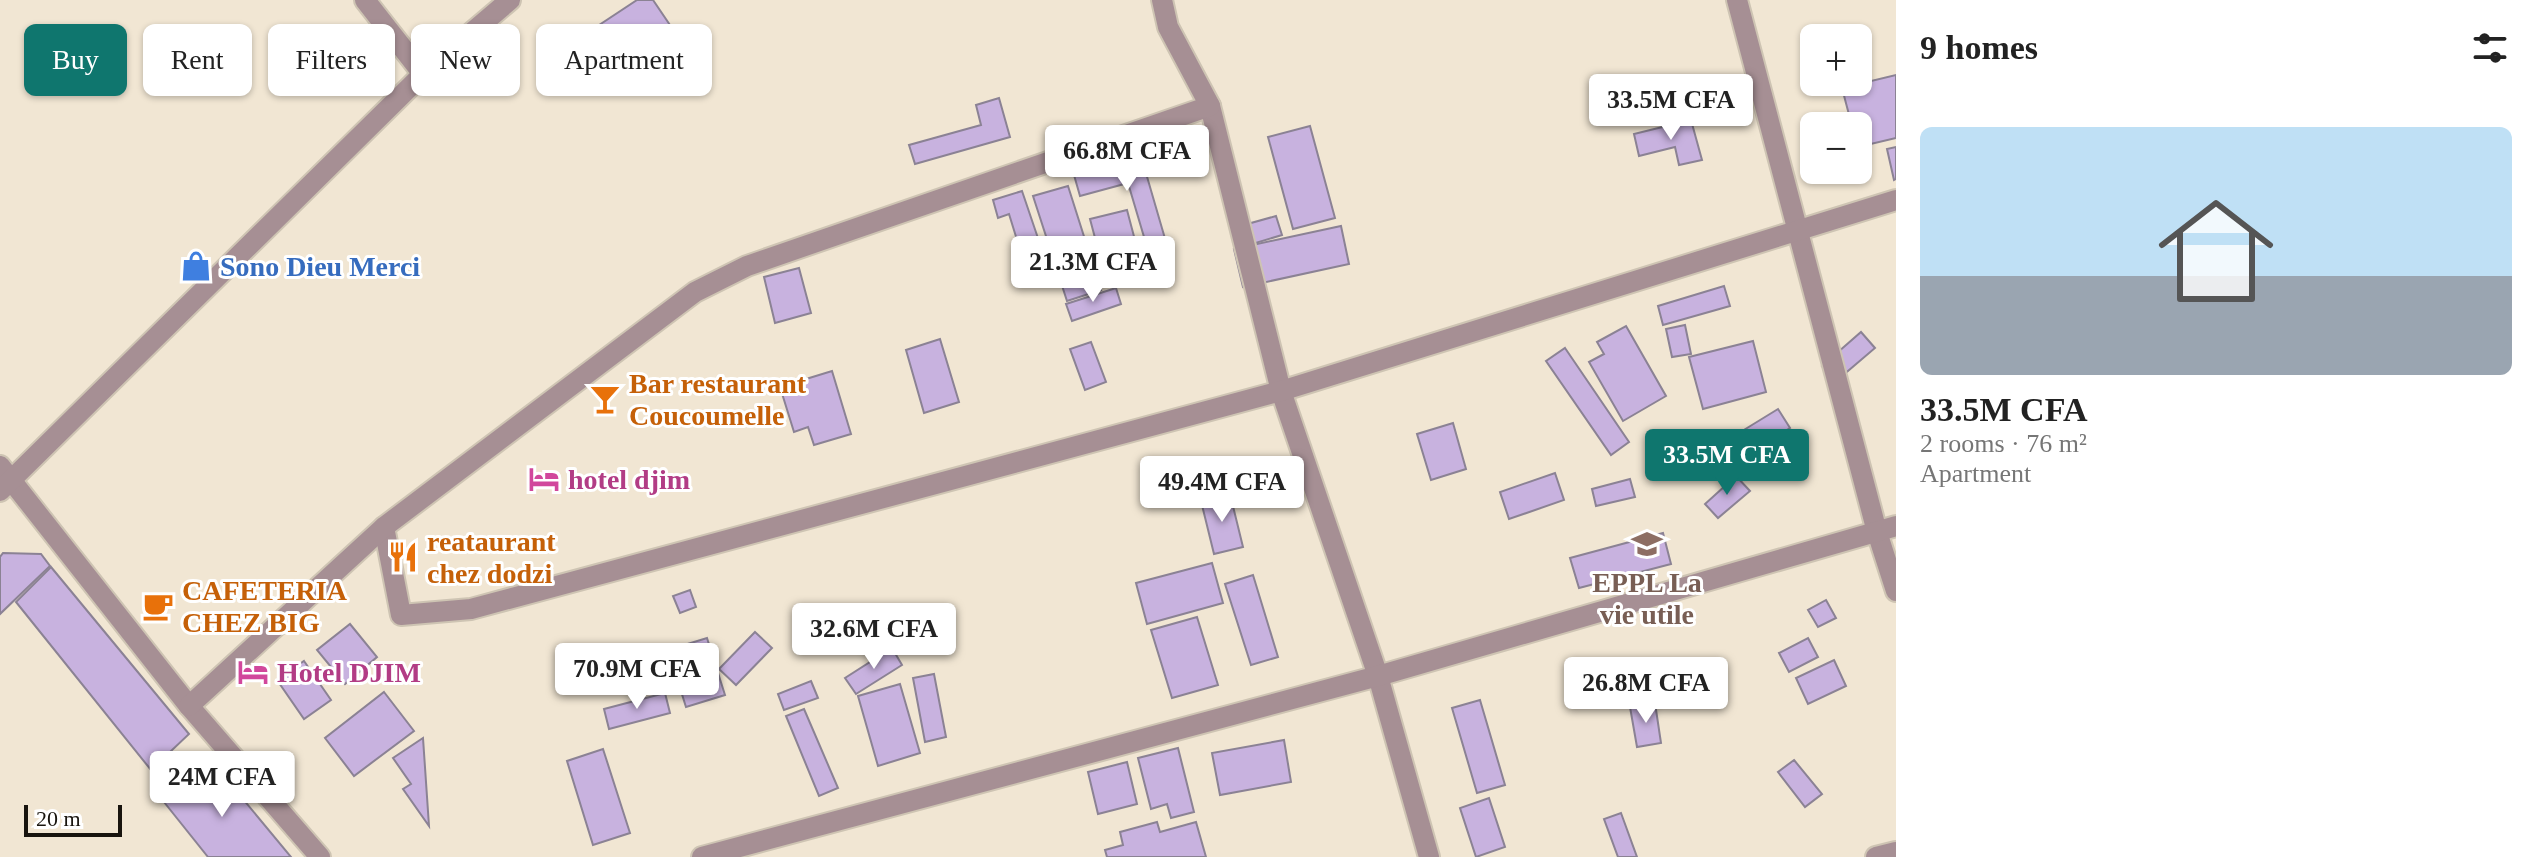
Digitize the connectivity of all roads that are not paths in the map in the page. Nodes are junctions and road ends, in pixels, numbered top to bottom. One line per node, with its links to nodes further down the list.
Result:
1 (365, 0): 6 (street)
2 (510, 0): 5 (street)
3 (1162, 0): 8 (street)
4 (1737, 0): 10 (street)
5 (482, 24)
6 (411, 59)
7 (411, 86): 12 (street)
8 (1210, 106): 11 (street); 13 (street)
9 (1896, 200): 10 (street)
10 (1799, 232): 11 (street); 14 (street)
11 (1281, 391): 13 (street); 16 (street)
12 (4, 479): 17 (street)
13 (384, 527): 17 (street)
14 (1886, 529): 15 (street); 16 (street)
15 (1896, 591)
16 (1378, 676): 20 (street); 21 (street)
17 (189, 706): 19 (street)
18 (1896, 852): 22 (street)
19 (320, 857)
20 (702, 857)
21 (1429, 857)
22 (1876, 857)

